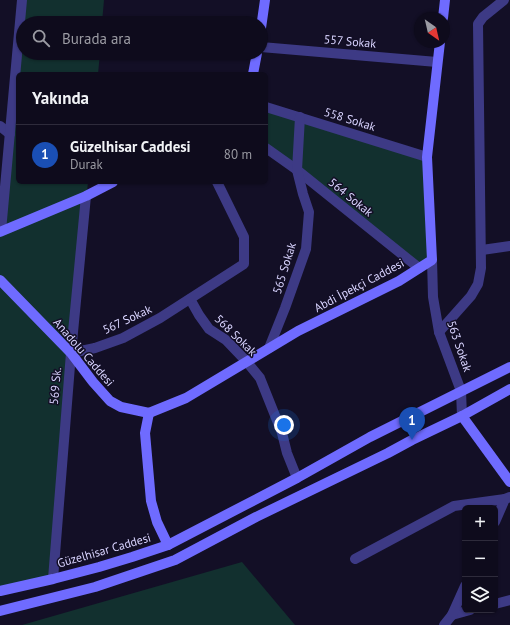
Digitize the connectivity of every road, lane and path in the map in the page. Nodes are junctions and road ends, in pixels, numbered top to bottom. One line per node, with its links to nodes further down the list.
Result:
1 (22, 0): 6 (street)
2 (265, 0): 7 (street)
3 (445, 0): 5 (street)
4 (504, 0): 26 (street)
5 (444, 12)
6 (21, 16)
7 (263, 16)
8 (268, 47): 12 (street, 557 Sokak)
9 (439, 48): 12 (street)
10 (17, 60): 17 (street)
11 (255, 60): 13 (street)
12 (437, 62): 19 (street)
13 (252, 72)
14 (268, 107): 15 (street, 558 Sokak)
15 (300, 117): 19 (street, 558 Sokak); 20 (street, 565 Sokak)
16 (0, 126): 17 (street)
17 (10, 134): 24 (street)
18 (268, 149): 20 (street, 564 Sokak)
19 (427, 157): 27 (street)
20 (297, 170): 28 (street, 564 Sokak); 33 (street, 565 Sokak)
21 (109, 184): 23 (street)
22 (218, 184): 31 (street, 567 Sokak)
23 (86, 196): 24 (street); 34 (street, 569 Sk.)
24 (0, 232)
25 (510, 246): 26 (street)
26 (482, 250): 32 (street)
27 (432, 260): 28 (street, Abdi İpekçi Caddesi); 32 (street, 563 Sokak)
28 (419, 268): 33 (street, Abdi İpekçi Caddesi)
29 (0, 280): 30 (street); 34 (street, Anadolu Caddesi)
30 (0, 284)
31 (190, 299): 34 (street, 567 Sokak); 35 (street, 568 Sokak)
32 (439, 332): 38 (street, 563 Sokak)
33 (268, 348): 35 (street, Abdi İpekçi Caddesi)
34 (71, 353): 39 (street, Anadolu Caddesi); 47 (street, 569 Sk.)
35 (247, 362): 39 (street, Abdi İpekçi Caddesi); 41 (street, 568 Sokak)
36 (510, 367): 38 (street, Güzelhisar Caddesi)
37 (510, 389): 40 (street)
38 (461, 391): 40 (street, 563 Sokak); 41 (street, Güzelhisar Caddesi)
39 (149, 413): 45 (street)
40 (462, 416): 42 (street); 52 (street)
41 (297, 478): 45 (street, Güzelhisar Caddesi)
42 (510, 482)
43 (508, 498): 44 (street); 46 (street)
44 (498, 516)
45 (168, 544): 47 (street, Güzelhisar Caddesi)
46 (355, 559)
47 (52, 579): 48 (street, Güzelhisar Caddesi)
48 (0, 591)
49 (462, 593): 54 (street)
50 (510, 600): 51 (street)
51 (498, 603)
52 (0, 611)
53 (462, 612): 54 (street)
54 (452, 615): 55 (street)
55 (444, 625)

